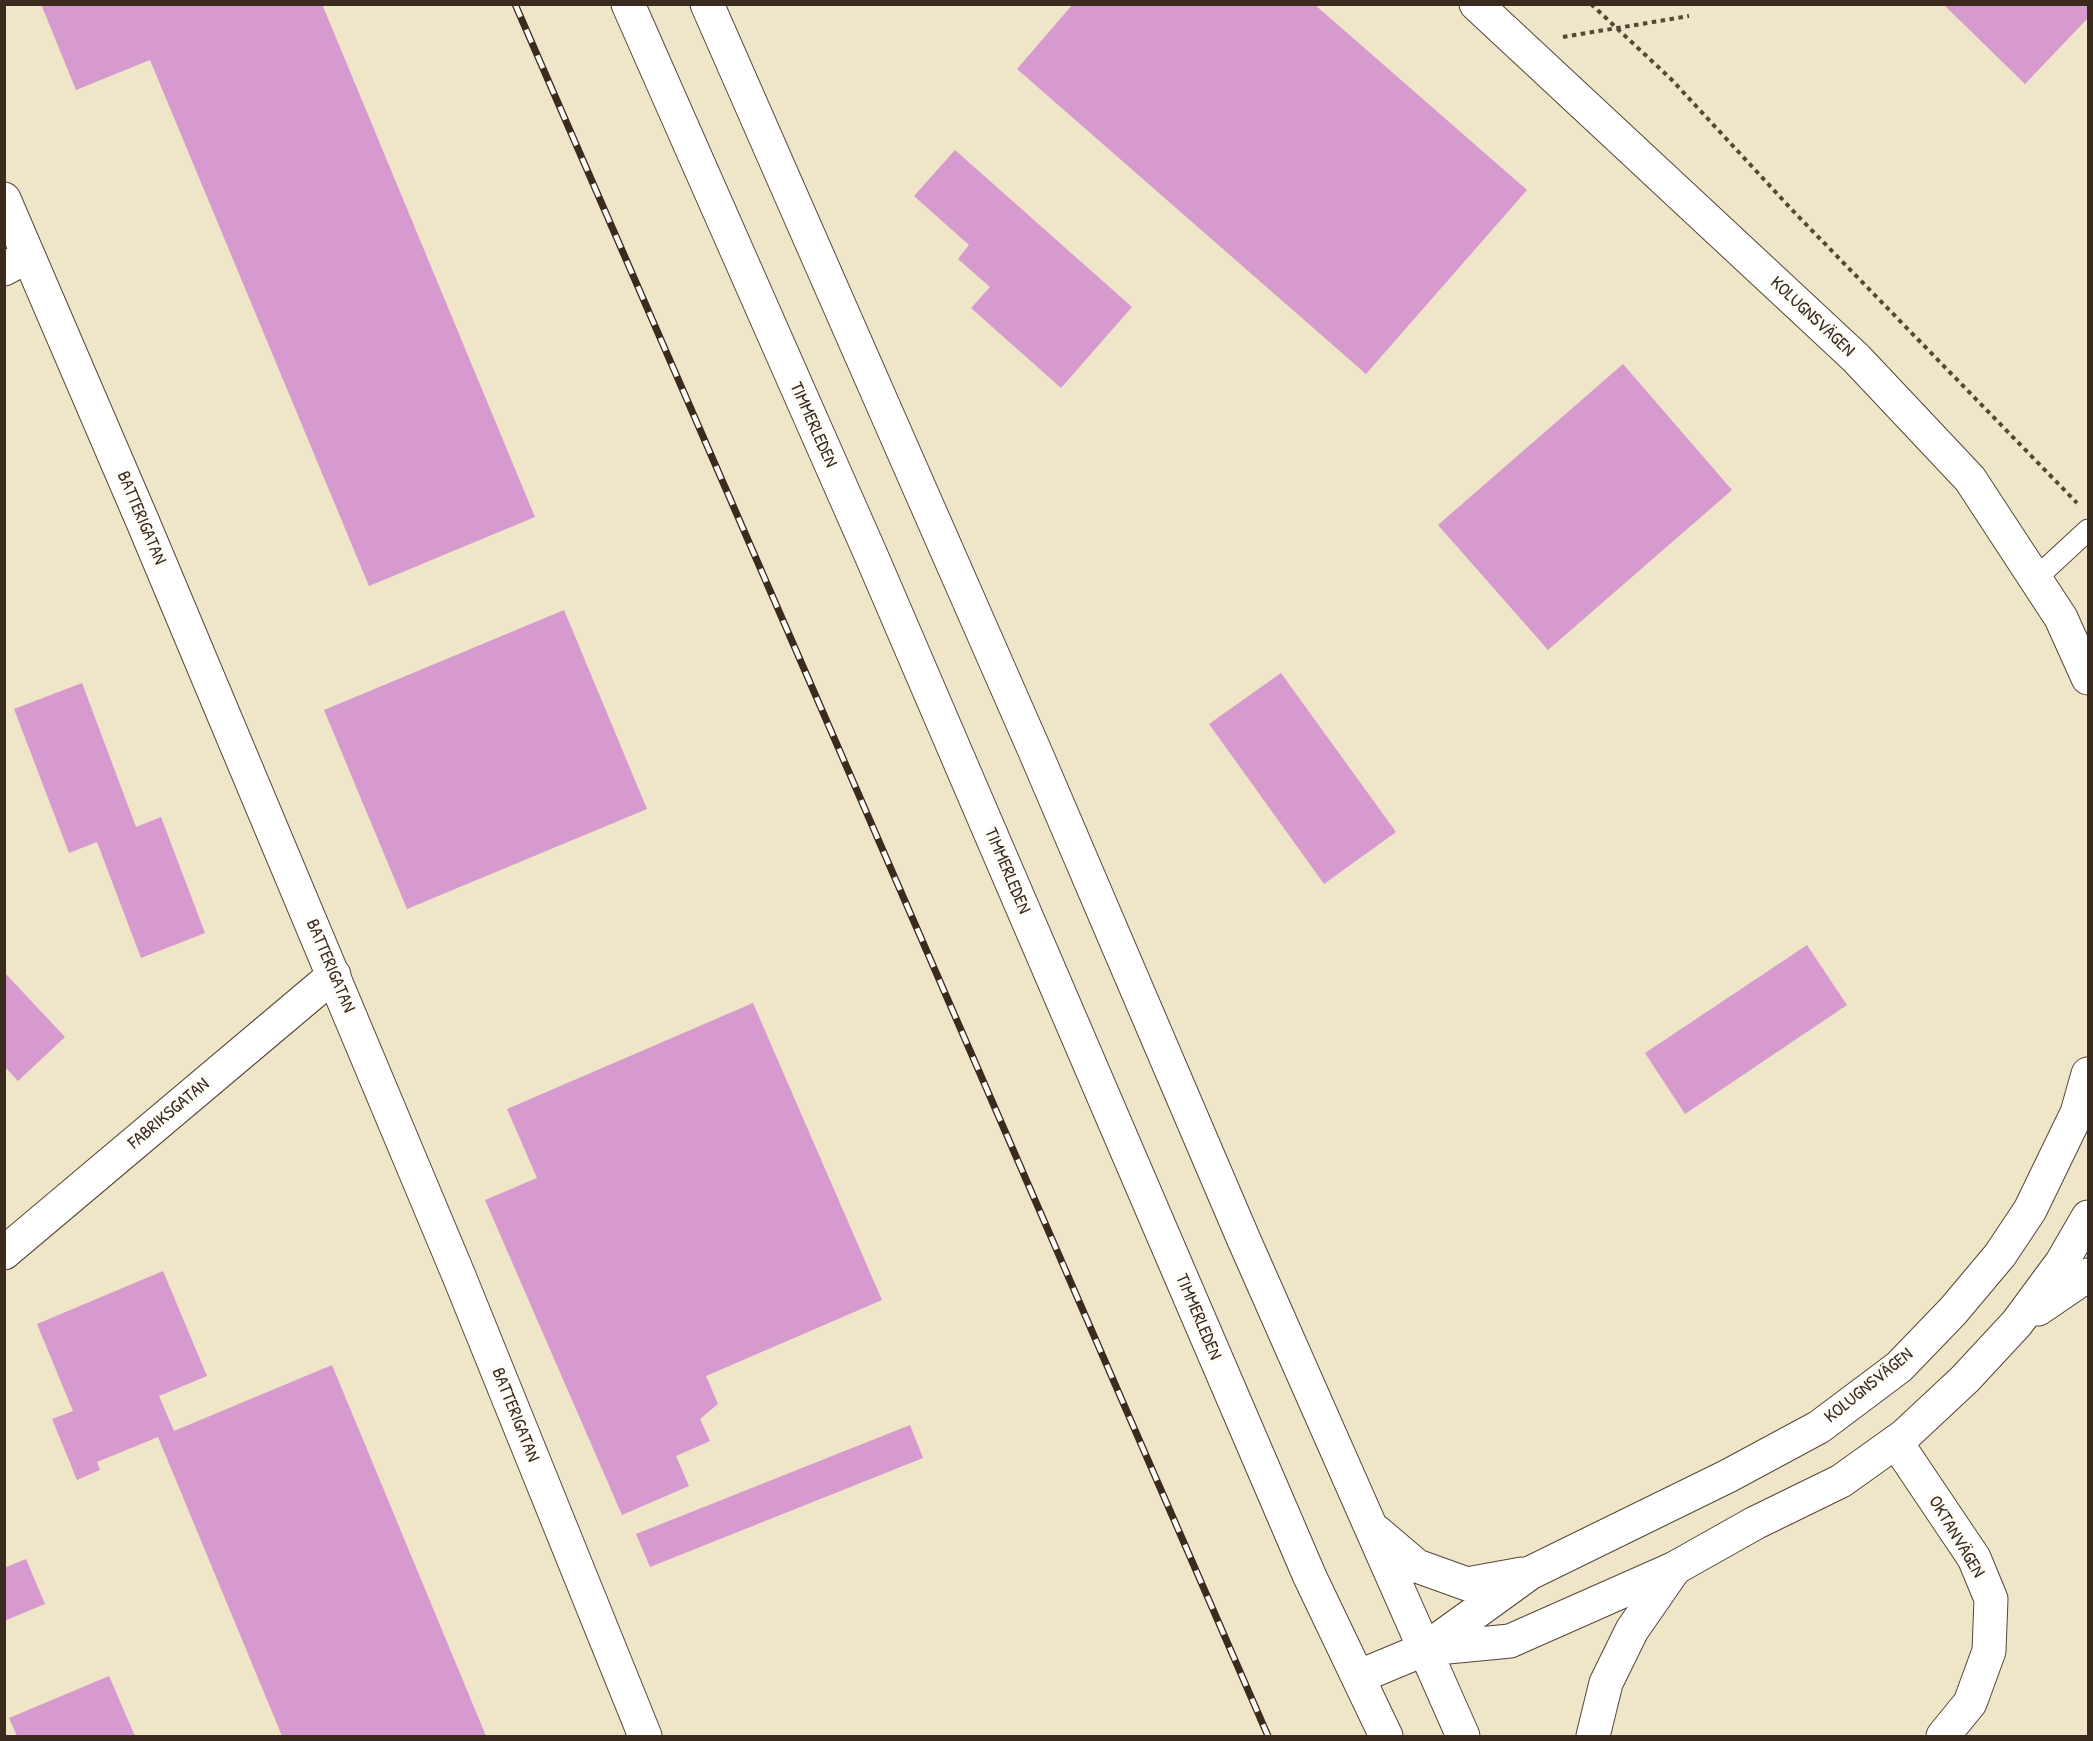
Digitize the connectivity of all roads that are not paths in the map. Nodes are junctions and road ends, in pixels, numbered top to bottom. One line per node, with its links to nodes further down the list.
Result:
1 (628, 4): 21 (street, TIMMERLEDEN)
2 (706, 4): 17 (street)
3 (1476, 4): 7 (street, KOLUGNSVÄGEN)
4 (4, 199): 5 (street, BATTERIGATAN)
5 (16, 263): 9 (street, BATTERIGATAN)
6 (2088, 530): 7 (lane)
7 (2035, 579): 8 (street, KOLUGNSVÄGEN)
8 (2088, 678)
9 (334, 975): 13 (street, FABRIKSGATAN); 22 (street, BATTERIGATAN)
10 (2088, 1074): 11 (street, KOLUGNSVÄGEN)
11 (2083, 1115): 19 (street, KOLUGNSVÄGEN)
12 (2088, 1217): 15 (street, KOLUGNSVÄGEN)
13 (4, 1253)
14 (2088, 1275): 15 (street, KOLUGNSVÄGEN)
15 (2017, 1323): 16 (street, KOLUGNSVÄGEN)
16 (1896, 1442): 18 (street, KOLUGNSVÄGEN); 26 (street, OKTANVÄGEN)
17 (1370, 1526): 19 (street, KOLUGNSVÄGEN); 20 (street)
18 (1675, 1568): 20 (street, KOLUGNSVÄGEN); 25 (street, KOLUGNSVÄGEN)
19 (1530, 1573): 20 (street, KOLUGNSVÄGEN)
20 (1425, 1649): 21 (street, KOLUGNSVÄGEN); 24 (street)
21 (1358, 1677): 23 (street, TIMMERLEDEN)
22 (645, 1737)
23 (1386, 1737)
24 (1463, 1737)
25 (1593, 1737)
26 (1943, 1737)

